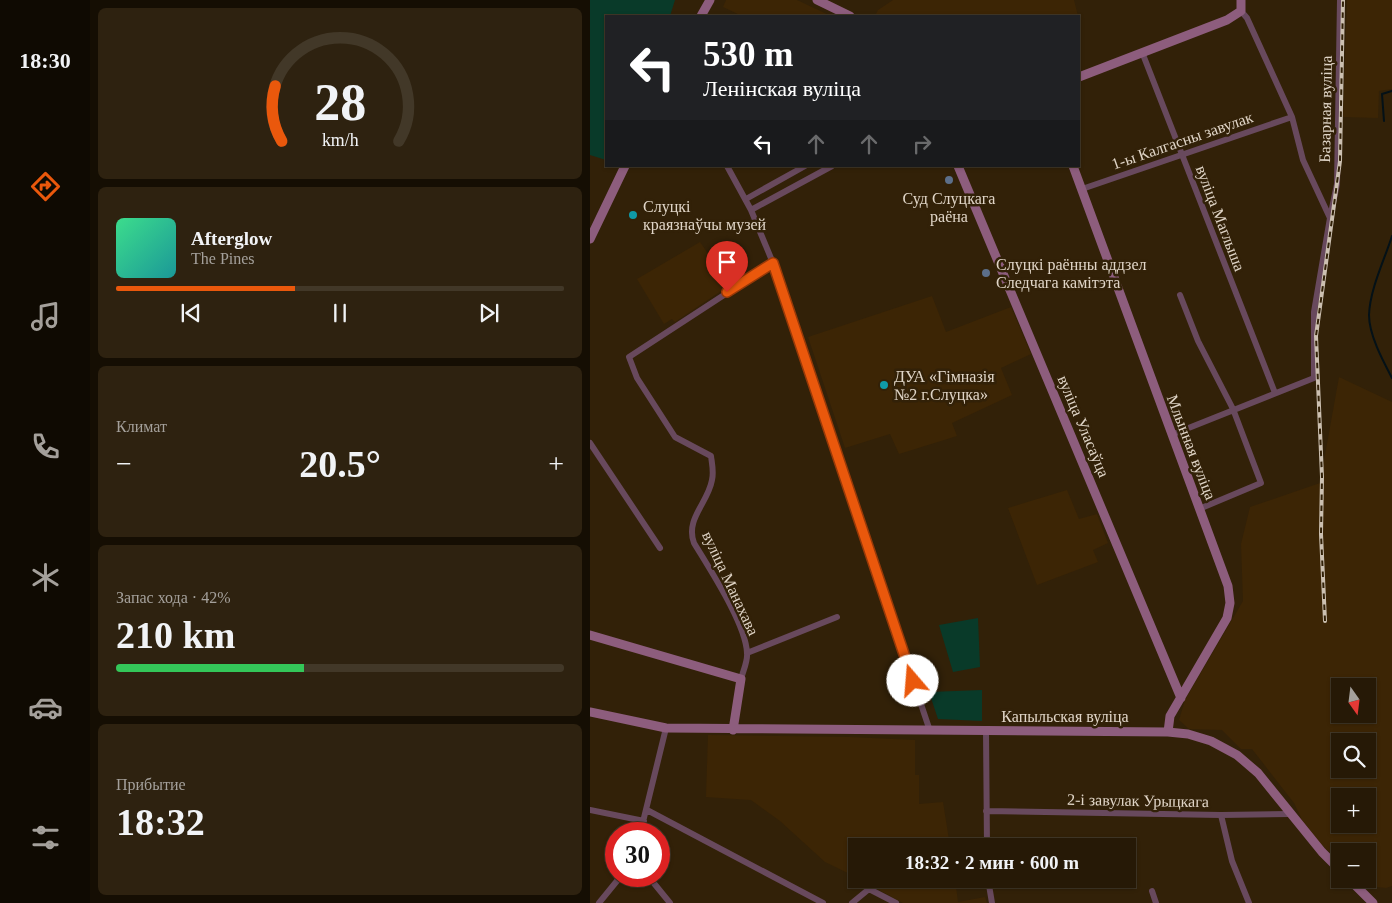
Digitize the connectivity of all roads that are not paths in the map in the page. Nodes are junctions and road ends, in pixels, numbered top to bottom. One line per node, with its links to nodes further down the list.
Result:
1 (710, 0): 8 (main road)
2 (817, 0): 9 (main road)
3 (1241, 0): 6 (main road)
4 (1333, 0): 7 (street)
5 (1340, 0): 7 (street, Базарная вуліца)
6 (1241, 11): 10 (main road); 12 (street)
7 (1340, 12): 23 (street, Базарная вуліца)
8 (702, 15)
9 (848, 15)
10 (1142, 52): 11 (main road); 13 (street, вуліца Маглыша)
11 (1080, 77)
12 (1292, 117): 13 (street, 1-ы Калгасны завулак); 23 (street)
13 (1181, 154): 20 (street, 1-ы Калгасны завулак); 27 (street, вуліца Маглыша)
14 (625, 167): 24 (main road)
15 (728, 167): 21 (street)
16 (803, 167): 21 (street)
17 (830, 167): 22 (street)
18 (958, 167): 37 (main road, вуліца Уласаўца)
19 (1073, 167): 20 (main road, Млынная вуліца)
20 (1082, 189): 29 (main road, Млынная вуліца)
21 (746, 199): 22 (street)
22 (751, 210): 25 (street)
23 (1330, 218): 27 (street, Базарная вуліца)
24 (590, 239)
25 (773, 263): 35 (street, вуліца Манахава); 42 (street)
26 (1180, 295): 28 (street)
27 (1275, 393): 28 (street)
28 (1233, 409): 29 (street); 31 (street)
29 (1171, 435): 31 (main road, Млынная вуліца)
30 (590, 443): 32 (street)
31 (1200, 509): 37 (main road, Млынная вуліца)
32 (660, 548)
33 (837, 616): 35 (street)
34 (590, 635): 36 (main road)
35 (747, 653): 36 (street, вуліца Манахава)
36 (741, 679): 40 (main road)
37 (1181, 698): 43 (main road, Млынная вуліца)
38 (590, 712): 39 (main road, Капыльская вуліца)
39 (666, 728): 40 (main road, Капыльская вуліца); 45 (street)
40 (733, 730): 42 (main road, Капыльская вуліца)
41 (986, 730): 42 (main road, Капыльская вуліца); 43 (main road, Капыльская вуліца); 46 (street)
42 (930, 731)
43 (1168, 732): 47 (main road, Капыльская вуліца)
44 (590, 810): 49 (street)
45 (647, 810): 49 (street); 60 (street)
46 (986, 812): 48 (street, 2-і завулак Урыцкага); 50 (street)
47 (1290, 814): 48 (street, 2-і завулак Урыцкага); 51 (main road, Капыльская вуліца)
48 (1221, 816): 64 (street)
49 (644, 821)
50 (987, 838)
51 (1331, 860)
52 (612, 887): 58 (street)
53 (657, 887): 59 (street)
54 (990, 888): 63 (street)
55 (1359, 888): 65 (main road)
56 (1152, 891): 57 (street)
57 (1155, 902)
58 (598, 903)
59 (670, 903)
60 (823, 903)
61 (852, 903): 62 (street)
62 (896, 903)
63 (992, 903)
64 (1249, 903)
65 (1373, 903)

